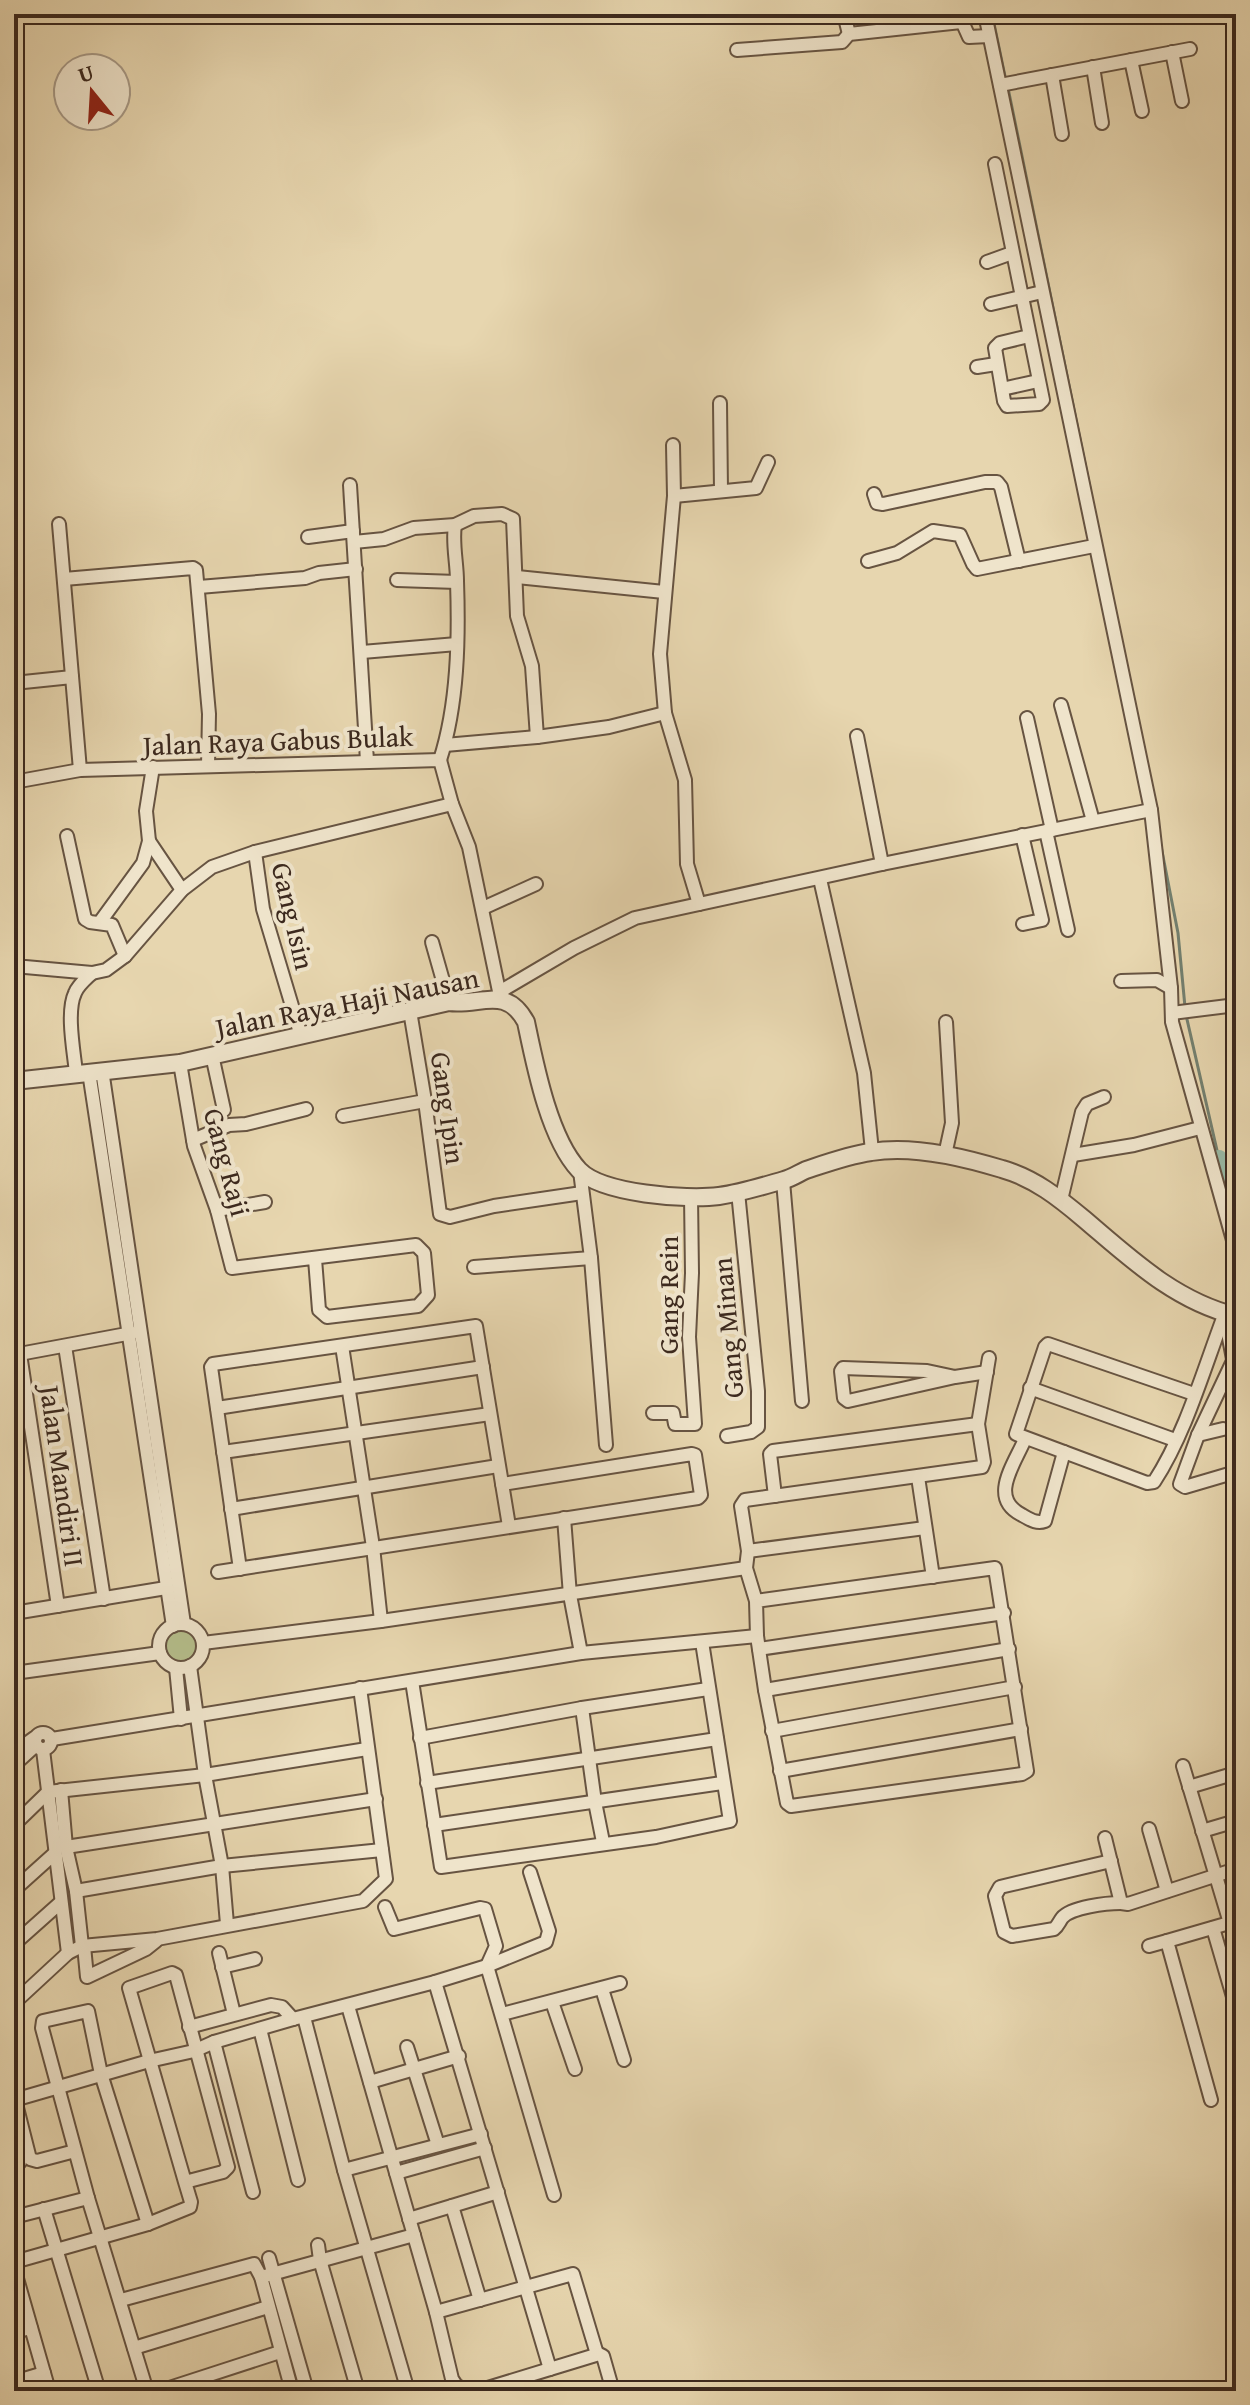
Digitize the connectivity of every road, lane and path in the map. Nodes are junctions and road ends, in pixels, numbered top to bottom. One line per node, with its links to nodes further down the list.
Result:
1 (844, 14): 4 (street)
2 (985, 14): 5 (street)
3 (960, 18): 4 (street); 5 (street)
4 (849, 34): 7 (street)
5 (989, 36): 12 (street)
6 (1190, 49): 8 (street)
7 (737, 50)
8 (1172, 52): 9 (street); 13 (street)
9 (1131, 60): 10 (street); 14 (street)
10 (1093, 67): 11 (street); 15 (street)
11 (1052, 75): 12 (street); 16 (street)
12 (1004, 84): 20 (street)
13 (1182, 101)
14 (1142, 111)
15 (1102, 123)
16 (1062, 134)
17 (995, 164): 18 (street)
18 (1012, 253): 19 (street); 21 (street)
19 (987, 262)
20 (1042, 292): 21 (street); 39 (street)
21 (1021, 296): 22 (street); 23 (street)
22 (991, 304)
23 (1029, 336): 24 (street); 26 (street)
24 (996, 364): 25 (street); 27 (street)
25 (977, 367)
26 (1038, 381): 27 (street); 27 (street)
27 (1002, 389)
28 (720, 403): 32 (street)
29 (673, 445): 34 (street)
30 (768, 462): 32 (street)
31 (350, 485): 38 (street)
32 (721, 491): 34 (street)
33 (874, 494): 41 (street)
34 (674, 496): 48 (street)
35 (59, 524): 44 (street)
36 (455, 525): 38 (street); 43 (street); 46 (street)
37 (308, 537): 38 (street)
38 (354, 537): 42 (street)
39 (1094, 546): 41 (street); 66 (street)
40 (868, 561): 41 (street)
41 (1019, 561)
42 (356, 569): 47 (street); 50 (street)
43 (517, 577): 48 (street); 57 (street)
44 (64, 579): 47 (street); 51 (street)
45 (397, 580): 46 (street)
46 (457, 582): 49 (street)
47 (199, 587): 61 (street)
48 (664, 592): 54 (street)
49 (457, 644): 50 (street); 58 (street)
50 (362, 652): 60 (street)
51 (72, 677): 52 (street); 63 (street)
52 (14, 683)
53 (1061, 705): 67 (street)
54 (665, 713): 57 (street); 77 (street)
55 (1027, 718): 68 (street)
56 (857, 736): 73 (street)
57 (537, 737): 58 (street)
58 (445, 745): 59 (street)
59 (440, 760): 60 (street, Jalan Raya Gabus Bulak); 65 (street, Jalan Raya Gabus Bulak)
60 (367, 761): 61 (street, Jalan Raya Gabus Bulak)
61 (208, 766): 62 (street, Jalan Raya Gabus Bulak)
62 (153, 767): 63 (street, Jalan Raya Gabus Bulak); 71 (street)
63 (80, 770): 64 (street, Jalan Raya Gabus Bulak)
64 (14, 782)
65 (452, 804): 72 (street); 78 (street, Jalan Raya Gabus Bulak)
66 (1151, 810): 67 (street); 89 (street)
67 (1093, 821): 68 (street)
68 (1049, 830): 69 (street); 79 (street)
69 (1022, 835): 73 (street); 80 (street)
70 (67, 836): 81 (street)
71 (149, 841): 76 (street); 81 (street)
72 (255, 852): 76 (street); 96 (street, Gang Isin)
73 (882, 864): 74 (street)
74 (820, 879): 77 (street); 108 (street)
75 (536, 884): 78 (street)
76 (182, 890): 85 (street)
77 (699, 904): 90 (street)
78 (483, 908): 90 (street, Jalan Raya Gabus Bulak)
79 (1065, 914): 80 (street); 83 (street)
80 (1042, 920): 82 (street)
81 (100, 922): 85 (street)
82 (1023, 924)
83 (1068, 930)
84 (432, 942): 91 (street)
85 (125, 956): 87 (street)
86 (14, 966): 87 (street)
87 (92, 973): 99 (street)
88 (1121, 981): 89 (street)
89 (1171, 988): 94 (street)
90 (500, 995): 91 (street, Jalan Raya Haji Nausan); 111 (street, Jalan Raya Haji Nausan)
91 (449, 1002): 93 (street, Jalan Raya Haji Nausan)
92 (1236, 1005): 94 (street)
93 (410, 1011): 96 (street, Jalan Raya Haji Nausan); 102 (street, Gang Ipin)
94 (1172, 1013): 106 (street)
95 (946, 1022): 109 (street)
96 (301, 1036): 97 (street, Jalan Raya Haji Nausan)
97 (212, 1055): 98 (street, Jalan Raya Haji Nausan); 104 (street)
98 (180, 1063): 99 (street, Jalan Raya Haji Nausan); 107 (street, Gang Raji)
99 (89, 1072): 100 (street, Jalan Raya Haji Nausan); 124 (street)
100 (14, 1081)
101 (1104, 1097): 110 (street)
102 (425, 1101): 105 (street); 114 (street, Gang Ipin)
103 (306, 1109): 107 (street)
104 (224, 1110)
105 (343, 1116)
106 (1200, 1128): 110 (street); 119 (street)
107 (193, 1140): 118 (street, Gang Raji)
108 (872, 1151): 109 (street); 112 (street)
109 (945, 1155): 116 (street)
110 (1073, 1155): 116 (street)
111 (580, 1171): 114 (street); 115 (street)
112 (783, 1181): 113 (street); 136 (street)
113 (738, 1192): 115 (street); 144 (street, Gang Minan)
114 (582, 1193): 120 (street)
115 (691, 1196): 138 (street, Gang Rein)
116 (1061, 1200): 123 (street)
117 (265, 1202): 118 (street)
118 (217, 1210): 121 (street, Gang Raji)
119 (1236, 1251)
120 (591, 1258): 122 (street); 147 (street)
121 (315, 1259): 121 (street)
122 (474, 1267)
123 (1230, 1315): 130 (street); 135 (street)
124 (133, 1333): 125 (street); 151 (street)
125 (65, 1346): 127 (street); 169 (street)
126 (342, 1346): 129 (street); 133 (street); 137 (street)
127 (17, 1354): 171 (street, Jalan Mandiri II)
128 (989, 1358): 131 (street)
129 (483, 1367): 133 (street); 139 (street)
130 (1234, 1369): 143 (street)
131 (987, 1372): 132 (street); 140 (street)
132 (955, 1377): 132 (street)
133 (349, 1388): 137 (street); 142 (street)
134 (1030, 1388): 135 (street); 145 (street); 146 (street)
135 (1194, 1394): 146 (street)
136 (802, 1401)
137 (217, 1408): 148 (street)
138 (653, 1413)
139 (490, 1414): 142 (street); 150 (street)
140 (978, 1424): 153 (street); 156 (street)
141 (1223, 1429): 143 (street)
142 (355, 1433): 148 (street); 155 (street)
143 (1198, 1435): 152 (street)
144 (727, 1436)
145 (1025, 1439): 149 (street); 149 (street)
146 (1175, 1440): 149 (street)
147 (606, 1445)
148 (223, 1452): 157 (street)
149 (1064, 1452)
150 (498, 1466): 154 (street); 155 (street)
151 (154, 1471): 167 (street); 175 (street)
152 (1236, 1472)
153 (918, 1477): 156 (street); 160 (street)
154 (502, 1484): 158 (street); 159 (street)
155 (364, 1490): 157 (street); 161 (street)
156 (775, 1496): 162 (street)
157 (231, 1509): 164 (street)
158 (564, 1518): 159 (street); 168 (street)
159 (509, 1526): 161 (street)
160 (925, 1528): 162 (street); 166 (street)
161 (373, 1547): 164 (street); 174 (street)
162 (748, 1551): 163 (street)
163 (746, 1568): 168 (street); 170 (street)
164 (240, 1569): 165 (street)
165 (218, 1572)
166 (933, 1577): 170 (street); 173 (street)
167 (166, 1588): 169 (street); 175 (street)
168 (570, 1595): 174 (street); 181 (street)
169 (104, 1599): 171 (street)
170 (756, 1601): 177 (street)
171 (58, 1606): 172 (street)
172 (14, 1613)
173 (1004, 1613): 177 (street); 179 (street)
174 (381, 1621): 178 (street)
175 (178, 1625): 178 (street); 180 (street)
176 (702, 1642): 177 (street); 181 (street); 188 (street)
177 (758, 1642): 189 (street)
178 (203, 1643): 182 (street)
179 (1009, 1649): 186 (street); 189 (street)
180 (160, 1653): 183 (street); 184 (street)
181 (581, 1653): 185 (street)
182 (190, 1666): 183 (street); 191 (street)
183 (176, 1668): 192 (street)
184 (14, 1673)
185 (412, 1681): 187 (street); 195 (street)
186 (1015, 1687): 193 (street); 194 (street)
187 (360, 1688): 191 (street); 199 (street)
188 (708, 1689): 190 (street); 196 (street)
189 (765, 1690): 194 (street)
190 (582, 1708): 195 (street); 200 (street)
191 (198, 1717): 192 (street); 205 (street)
192 (181, 1719): 197 (street)
193 (1021, 1729): 203 (street); 203 (street)
194 (772, 1731): 203 (street)
195 (420, 1738): 206 (street)
196 (717, 1739): 200 (street); 207 (street)
197 (42, 1742): 198 (street); 201 (street); 209 (street)
198 (14, 1747)
199 (367, 1749): 205 (street); 210 (street)
200 (590, 1757): 206 (street); 211 (street)
201 (14, 1765)
202 (1183, 1766): 208 (street)
203 (780, 1771)
204 (1236, 1773): 208 (street)
205 (205, 1775): 209 (street); 213 (street)
206 (427, 1783): 215 (street)
207 (722, 1783): 211 (street); 219 (street)
208 (1189, 1787): 217 (street)
209 (55, 1791): 214 (street); 220 (street); 222 (street)
210 (376, 1799): 213 (street); 221 (street)
211 (595, 1802): 215 (street); 219 (street)
212 (1236, 1821): 217 (street)
213 (213, 1823): 220 (street); 224 (street)
214 (14, 1825)
215 (434, 1825): 219 (street)
216 (1149, 1829): 230 (street)
217 (1202, 1831): 227 (street)
218 (1105, 1838): 223 (street)
219 (603, 1842)
220 (66, 1847): 229 (street)
221 (382, 1850): 224 (street); 235 (street)
222 (54, 1854): 228 (street); 231 (street)
223 (1111, 1861): 232 (street); 232 (street)
224 (222, 1866): 229 (street); 235 (street)
225 (1236, 1869): 227 (street)
226 (530, 1872): 245 (street)
227 (1216, 1875): 230 (street); 234 (street)
228 (14, 1890)
229 (76, 1891): 240 (street)
230 (1167, 1891): 232 (street)
231 (60, 1903): 239 (street); 242 (street)
232 (1121, 1903)
233 (385, 1907): 245 (street)
234 (1233, 1922): 236 (street)
235 (227, 1924): 237 (street)
236 (1213, 1928): 238 (street); 253 (street)
237 (157, 1939): 240 (street); 240 (street)
238 (1167, 1941): 241 (street); 271 (street)
239 (14, 1944)
240 (83, 1946): 242 (street)
241 (1149, 1946)
242 (68, 1953): 251 (street)
243 (219, 1953): 246 (street)
244 (255, 1959): 246 (street)
245 (487, 1966): 247 (street); 255 (street)
246 (222, 1967): 254 (street)
247 (435, 1982): 252 (street); 262 (street)
248 (620, 1983): 249 (street)
249 (602, 1989): 250 (street); 263 (street)
250 (552, 2002): 255 (street); 266 (street)
251 (14, 2003)
252 (348, 2006): 256 (street); 268 (street)
253 (1236, 2007)
254 (234, 2014): 256 (street); 257 (street)
255 (502, 2014): 283 (street)
256 (299, 2018): 258 (street); 277 (street)
257 (189, 2027): 261 (street); 264 (street)
258 (260, 2029): 259 (street); 279 (street)
259 (214, 2042): 261 (street); 281 (street)
260 (407, 2047): 265 (street)
261 (194, 2051): 264 (street); 280 (street)
262 (459, 2056): 265 (street); 272 (street)
263 (624, 2060)
264 (149, 2061): 267 (street); 280 (street)
265 (415, 2069): 268 (street); 273 (street)
266 (575, 2069)
267 (101, 2074): 269 (street); 269 (street); 289 (street)
268 (370, 2082): 276 (street)
269 (57, 2087): 270 (street); 275 (street)
270 (14, 2099): 275 (street)
271 (1211, 2100)
272 (481, 2134): 273 (street); 274 (street)
273 (438, 2145): 276 (street)
274 (485, 2148): 278 (street); 282 (street)
275 (75, 2151): 284 (street)
276 (391, 2157): 277 (street); 278 (street)
277 (344, 2170): 293 (street)
278 (396, 2173): 288 (street)
279 (298, 2180)
280 (185, 2182): 289 (street)
281 (253, 2192)
282 (498, 2192): 285 (street); 301 (street)
283 (554, 2195)
284 (88, 2198): 286 (street); 291 (street)
285 (452, 2206): 288 (street); 303 (street)
286 (44, 2209): 287 (street); 294 (street)
287 (14, 2217)
288 (409, 2219): 290 (street)
289 (148, 2224): 291 (street)
290 (414, 2235): 293 (street); 305 (street)
291 (102, 2237): 294 (street); 302 (street)
292 (318, 2245): 296 (street)
293 (367, 2248): 296 (street); 321 (street)
294 (56, 2250): 297 (street); 315 (street)
295 (269, 2258): 298 (street)
296 (320, 2260): 298 (street); 320 (street)
297 (14, 2262)
298 (274, 2274): 300 (street); 319 (street)
299 (15, 2277): 306 (street)
300 (261, 2277): 302 (street); 304 (street)
301 (526, 2288): 303 (street); 310 (street); 311 (street)
302 (121, 2300): 308 (street)
303 (480, 2300): 305 (street)
304 (268, 2307): 308 (street); 309 (street)
305 (436, 2312): 322 (street)
306 (31, 2328): 307 (street); 312 (street)
307 (14, 2332)
308 (134, 2348): 316 (street)
309 (280, 2352): 317 (street); 318 (street)
310 (597, 2354): 311 (street); 324 (street)
311 (550, 2369): 323 (street)
312 (44, 2373): 313 (street); 314 (street)
313 (14, 2382)
314 (48, 2387)
315 (99, 2391)
316 (147, 2391)
317 (160, 2391)
318 (292, 2391)
319 (307, 2391)
320 (358, 2391)
321 (408, 2391)
322 (466, 2391)
323 (478, 2391)
324 (613, 2391)

